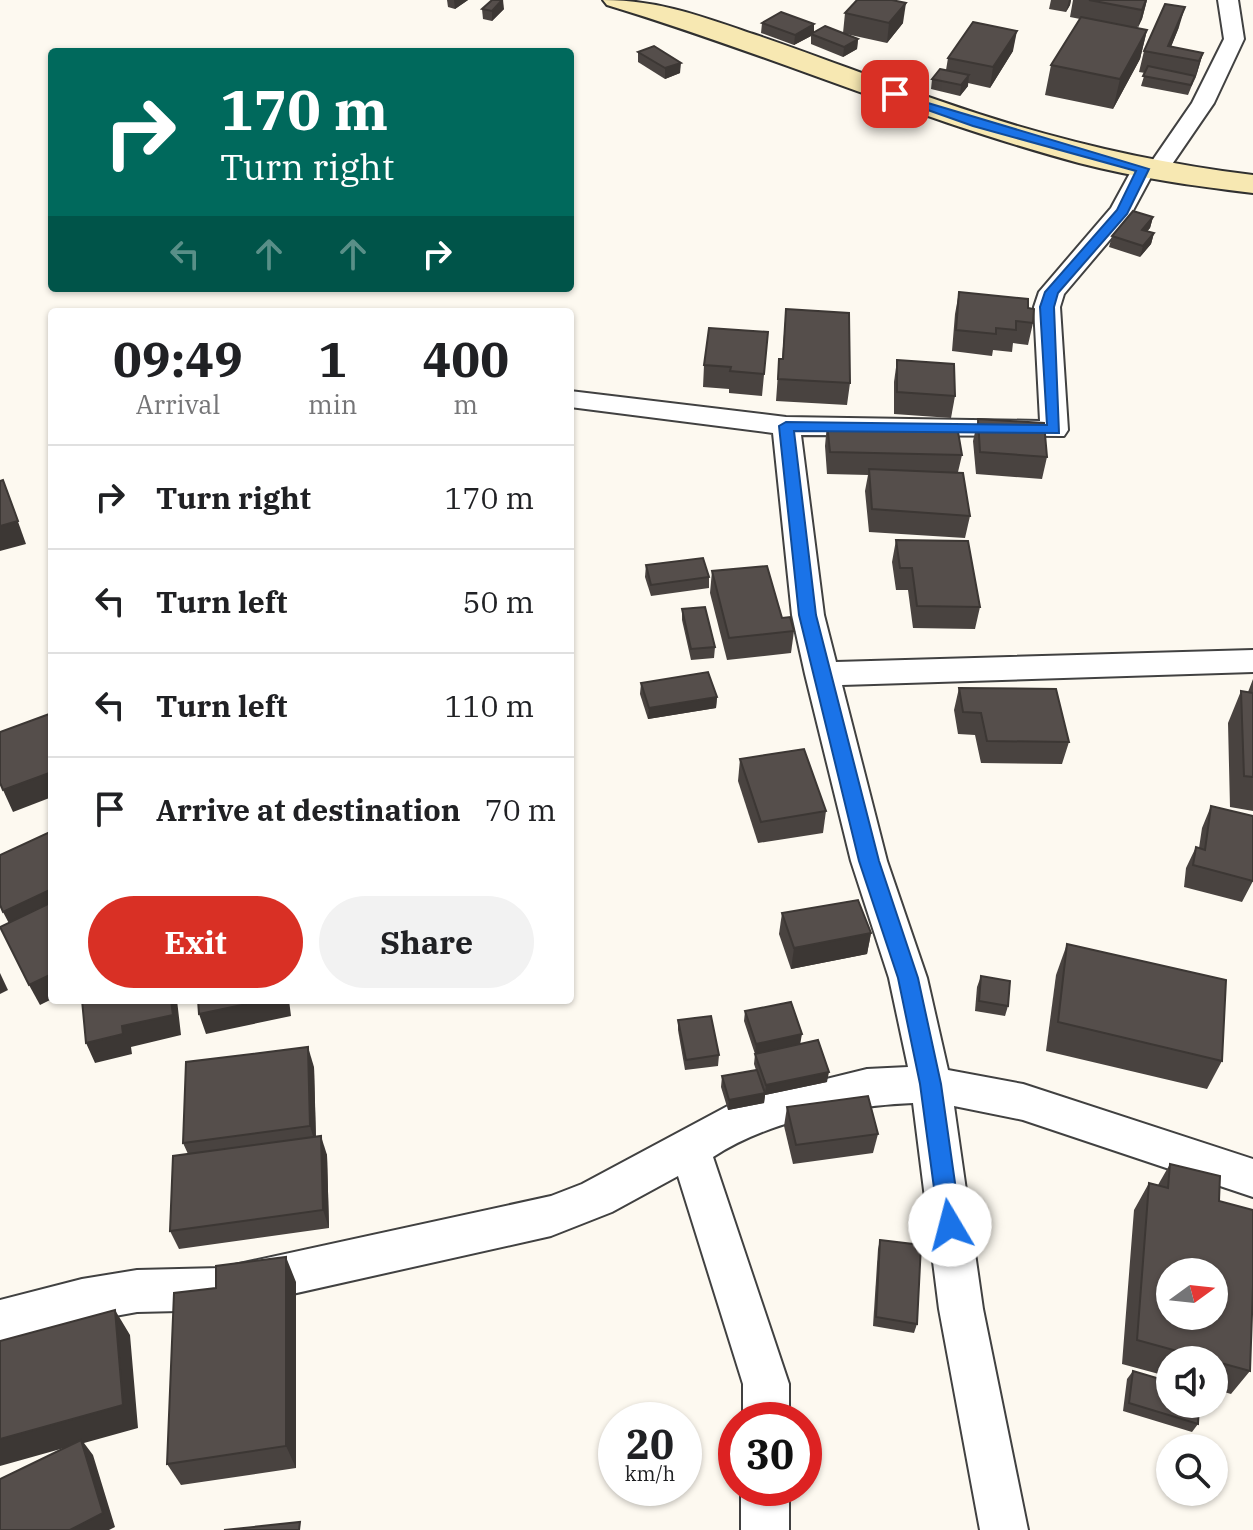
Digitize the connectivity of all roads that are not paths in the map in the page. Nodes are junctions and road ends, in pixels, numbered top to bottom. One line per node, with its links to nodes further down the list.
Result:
1 (616, 0): 3 (main road)
2 (1228, 0): 3 (street)
3 (1149, 170): 4 (main road); 6 (street)
4 (1253, 184)
5 (574, 400): 6 (street)
6 (786, 426): 8 (street)
7 (1253, 661): 8 (street)
8 (821, 674): 9 (street)
9 (931, 1084): 10 (street); 11 (street); 16 (street)
10 (690, 1149): 12 (street); 13 (street)
11 (1253, 1178)
12 (0, 1322)
13 (766, 1402)
14 (765, 1506): 15 (street)
15 (765, 1530)
16 (1004, 1530)

